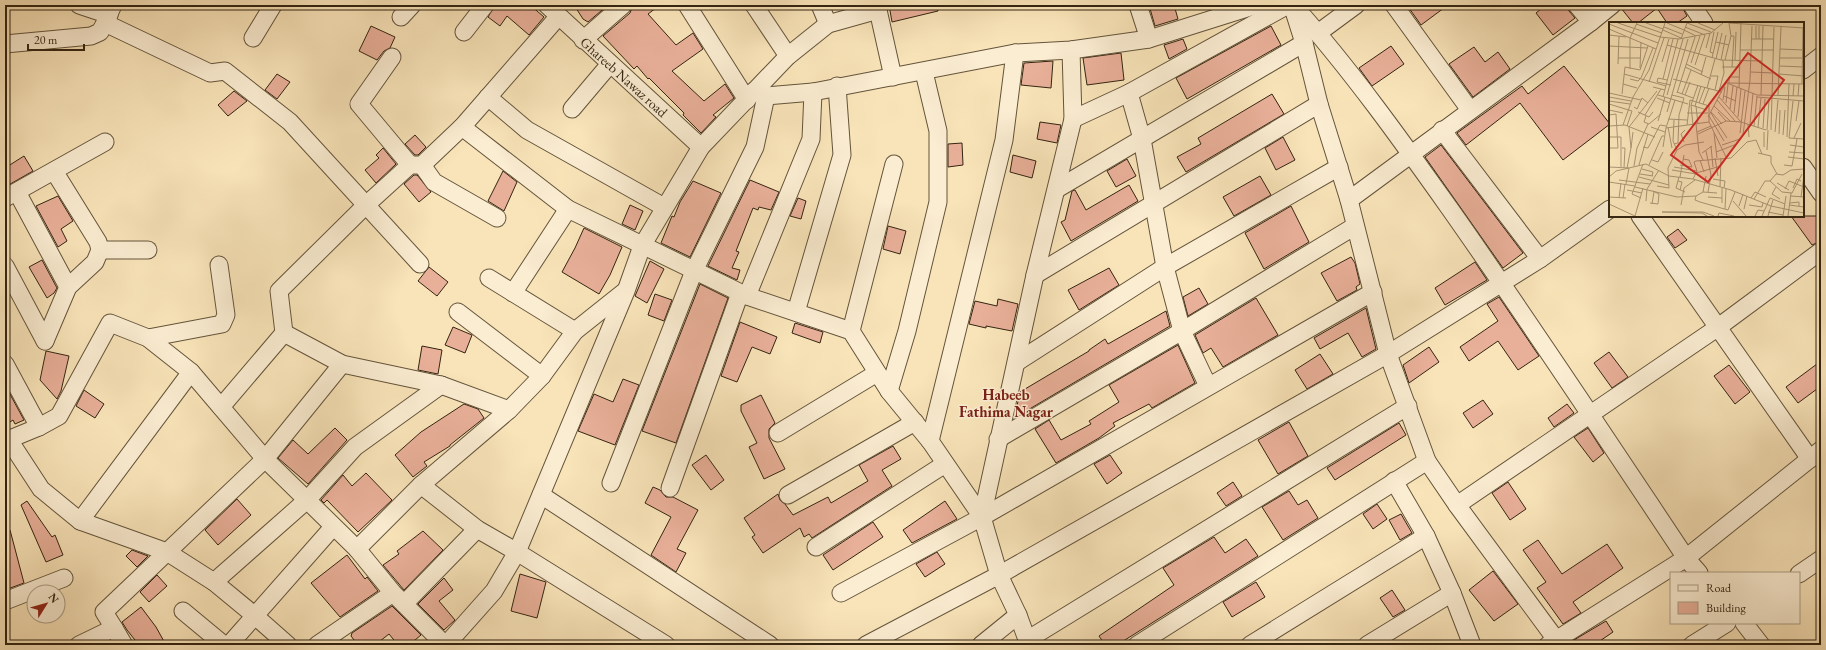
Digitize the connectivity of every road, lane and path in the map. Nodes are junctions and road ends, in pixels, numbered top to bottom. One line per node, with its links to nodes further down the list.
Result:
1 (79, 5): 19 (street)
2 (273, 5): 25 (street)
3 (485, 5): 23 (street)
4 (623, 5): 27 (street)
5 (687, 5): 42 (street)
6 (754, 5): 32 (street)
7 (820, 5): 22 (street)
8 (1138, 5): 26 (street)
9 (1257, 5): 26 (street)
10 (1288, 5): 41 (street)
11 (1293, 5): 24 (street); 28 (street)
12 (1356, 5): 24 (street)
13 (1394, 5): 46 (street)
14 (1577, 5): 20 (street)
15 (1612, 5): 20 (street)
16 (1692, 5): 21 (street)
17 (877, 7): 22 (street); 38 (street)
18 (553, 11): 27 (street, Ghareeb Nawaz road); 43 (street)
19 (109, 14): 29 (street); 64 (street)
20 (1591, 22): 46 (street)
21 (1703, 22)
22 (828, 24): 32 (street)
23 (464, 32)
24 (1318, 33): 53 (street)
25 (253, 38)
26 (1149, 39): 30 (street)
27 (583, 40): 35 (street, Ghareeb Nawaz road)
28 (1304, 43): 44 (street); 50 (street)
29 (5, 44)
30 (1071, 50): 31 (street); 47 (street)
31 (1015, 53): 37 (street); 116 (street)
32 (788, 56): 42 (street)
33 (1821, 56): 36 (street)
34 (392, 57): 55 (street)
35 (610, 64): 45 (street); 52 (street, Ghareeb Nawaz road)
36 (1804, 69)
37 (924, 72): 38 (street); 106 (street)
38 (893, 77): 39 (street)
39 (837, 86): 40 (street); 90 (street)
40 (812, 92): 42 (street); 88 (street)
41 (1129, 93): 47 (street); 50 (street)
42 (756, 96): 52 (street); 80 (street)
43 (488, 97): 48 (street); 65 (street)
44 (1319, 104): 56 (street); 63 (street)
45 (572, 109)
46 (1470, 110): 49 (street)
47 (1073, 119): 59 (street)
48 (462, 127): 55 (street); 66 (street)
49 (1442, 130): 53 (street); 75 (street)
50 (1142, 139): 59 (street); 63 (street)
51 (105, 142): 58 (street)
52 (701, 147): 65 (street)
53 (1410, 154): 62 (street); 83 (street)
54 (894, 164): 93 (street)
55 (416, 165): 64 (street); 69 (street)
56 (1339, 167): 62 (street); 79 (street)
57 (1804, 168): 60 (street)
58 (54, 171): 61 (street); 72 (street)
59 (1057, 189): 81 (street)
60 (1821, 193)
61 (11, 195): 84 (street)
62 (1349, 200): 70 (street)
63 (1154, 203): 79 (street); 81 (street)
64 (366, 205): 76 (street); 95 (street)
65 (664, 206): 71 (street)
66 (568, 209): 71 (street); 87 (street)
67 (1609, 211): 75 (street)
68 (1641, 217): 91 (street)
69 (497, 218)
70 (1355, 226): 86 (street); 94 (street)
71 (642, 246): 80 (street); 85 (street)
72 (100, 250): 73 (street); 84 (street)
73 (148, 250)
74 (1821, 251): 91 (street)
75 (1540, 259): 83 (street)
76 (420, 264)
77 (219, 265): 96 (street)
78 (5, 266): 84 (street)
79 (1165, 267): 94 (street); 98 (street)
80 (694, 271): 88 (street); 122 (street)
81 (1035, 275): 98 (street)
82 (489, 278): 87 (street)
83 (1502, 283): 97 (street); 110 (street)
84 (68, 287)
85 (626, 291): 92 (street); 125 (street)
86 (1373, 292): 97 (street); 105 (street)
87 (513, 293): 92 (street)
88 (743, 294): 90 (street); 124 (street)
89 (458, 312): 103 (street)
90 (796, 312): 93 (street)
91 (1717, 328): 110 (street); 117 (street)
92 (575, 331): 103 (street)
93 (851, 331): 102 (street)
94 (1182, 331): 105 (street); 115 (street)
95 (284, 333): 100 (street); 107 (street)
96 (148, 338): 101 (street); 112 (street)
97 (1388, 354): 108 (street); 142 (street)
98 (1017, 362): 115 (street)
99 (5, 364): 112 (street)
100 (342, 364): 104 (street); 118 (street)
101 (190, 372): 107 (street); 130 (street)
102 (877, 373): 106 (street); 113 (street)
103 (542, 376): 109 (street)
104 (440, 385): 109 (street); 127 (street)
105 (1208, 386): 129 (street)
106 (890, 391): 111 (street)
107 (221, 406): 118 (street)
108 (1408, 406): 119 (street); 155 (street)
109 (509, 410): 123 (street)
110 (1590, 414): 128 (street); 138 (street)
111 (915, 422): 116 (street); 126 (street)
112 (39, 427): 114 (street)
113 (778, 433)
114 (7, 440): 130 (street)
115 (998, 440): 129 (street)
116 (930, 441): 120 (street)
117 (1815, 455): 138 (street)
118 (265, 459): 127 (street); 136 (street)
119 (1427, 461): 121 (street); 128 (street)
120 (945, 464): 129 (street); 134 (street)
121 (1394, 481): 133 (street); 169 (street)
122 (611, 483)
123 (421, 485): 132 (street); 135 (street)
124 (670, 488)
125 (541, 495): 137 (street); 166 (street)
126 (788, 495)
127 (307, 500): 131 (street); 144 (street)
128 (1457, 505): 156 (street)
129 (982, 517): 142 (street); 145 (street)
130 (80, 521): 136 (street)
131 (333, 527): 135 (street); 150 (street)
132 (477, 529): 137 (street); 147 (street)
133 (1426, 536): 146 (street); 170 (street)
134 (816, 547)
135 (357, 549): 147 (street)
136 (166, 552): 144 (street); 154 (street)
137 (517, 552): 164 (street); 165 (street)
138 (1686, 558): 140 (street); 156 (street)
139 (1821, 559): 141 (street)
140 (1698, 572)
141 (1800, 573)
142 (999, 575): 151 (street); 167 (street)
143 (64, 578): 148 (street)
144 (214, 582): 150 (street)
145 (841, 593)
146 (1452, 593): 157 (street); 171 (street)
147 (399, 599): 163 (street); 164 (street)
148 (5, 601)
149 (183, 611): 160 (street)
150 (254, 615): 161 (street); 162 (street)
151 (1018, 615): 155 (street); 168 (street)
152 (1725, 624): 172 (street)
153 (1745, 624): 173 (street)
154 (114, 628): 158 (street); 159 (street)
155 (1028, 642)
156 (1555, 643)
157 (1470, 644)
158 (79, 645)
159 (124, 645)
160 (224, 645)
161 (229, 645)
162 (288, 645)
163 (317, 645)
164 (445, 645)
165 (666, 645)
166 (770, 645)
167 (866, 645)
168 (981, 645)
169 (1137, 645)
170 (1250, 645)
171 (1367, 645)
172 (1692, 645)
173 (1761, 645)

